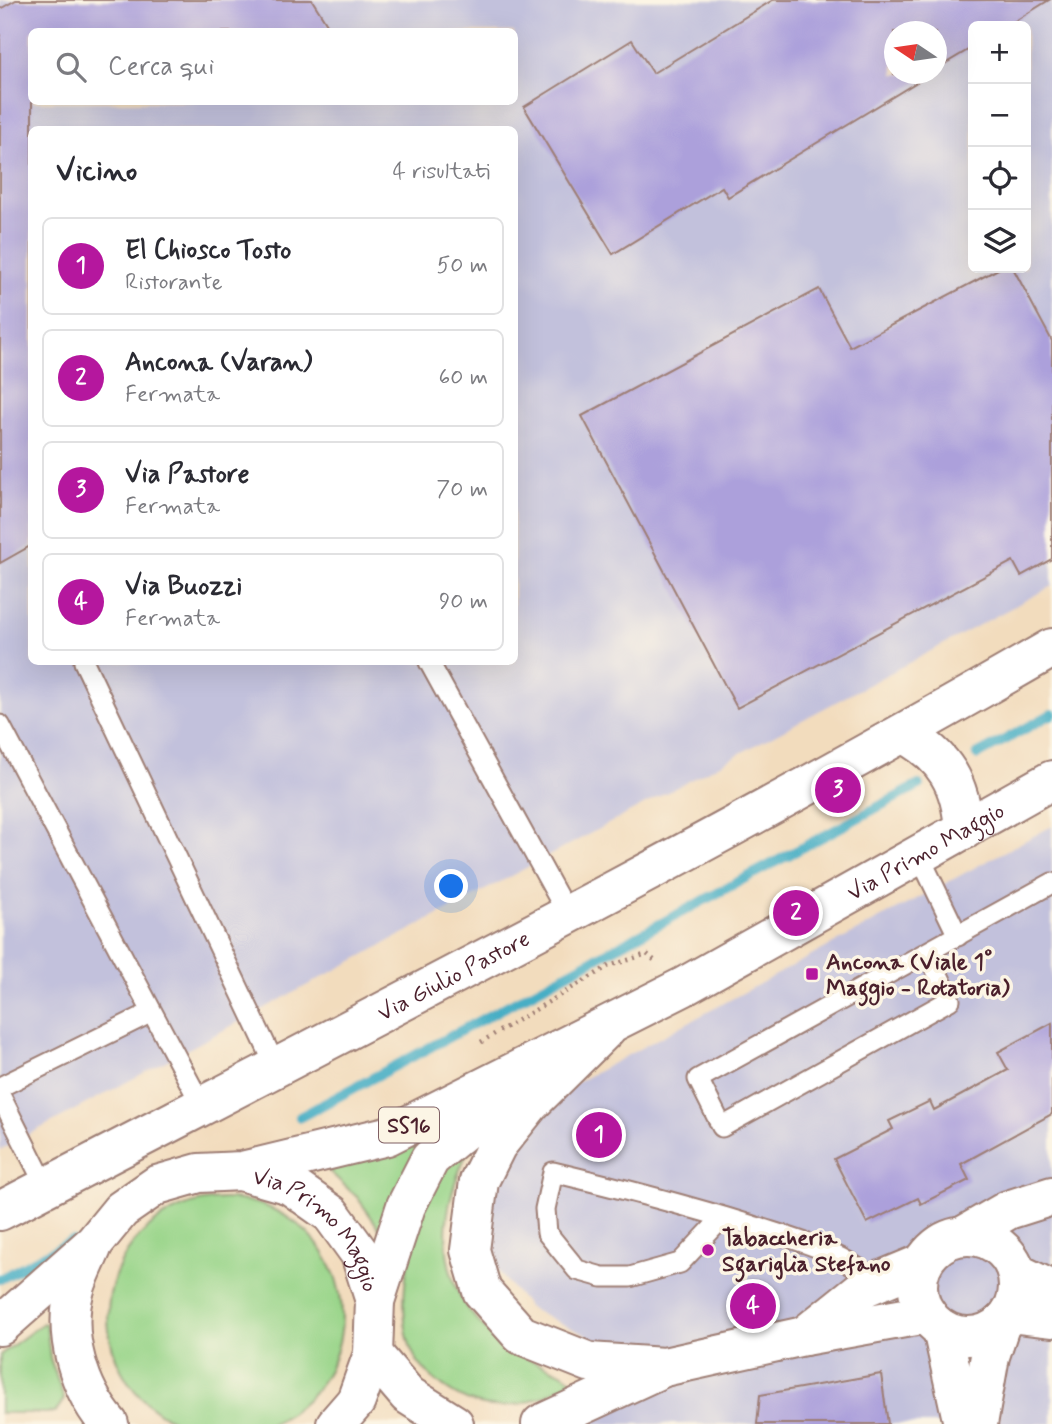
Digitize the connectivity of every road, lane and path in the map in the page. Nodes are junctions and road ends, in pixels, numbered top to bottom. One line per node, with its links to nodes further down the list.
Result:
1 (1052, 648): 5 (street, Via Giulio Pastore)
2 (85, 665): 18 (lane)
3 (431, 665): 10 (lane)
4 (0, 725): 14 (lane)
5 (904, 734): 7 (street); 10 (street, Via Giulio Pastore)
6 (1052, 780): 7 (street, Via Primo Maggio / SS16)
7 (964, 830): 8 (street, Via Primo Maggio / SS16)
8 (919, 855): 11 (lane); 13 (street, Via Primo Maggio / SS16)
9 (1052, 883): 11 (lane)
10 (568, 915): 18 (street, Via Giulio Pastore)
11 (958, 936): 12 (lane)
12 (928, 953): 12 (lane)
13 (683, 987): 15 (street, Via Primo Maggio / SS16); 17 (path)
14 (152, 1013): 19 (lane); 21 (lane)
15 (613, 1023): 16 (street, Via Primo Maggio / SS16); 41 (street, Via Primo Maggio)
16 (565, 1048): 22 (street, Via Primo Maggio / SS16); 34 (street, Via Primo Maggio / SS16)
17 (470, 1049)
18 (276, 1067): 21 (street, Via Giulio Pastore)
19 (0, 1087)
20 (0, 1095): 23 (lane)
21 (202, 1106): 23 (street, Via Giulio Pastore)
22 (242, 1171): 29 (street, Via Primo Maggio / SS16); 34 (street, Via Primo Maggio / SS16)
23 (46, 1186): 26 (street, Via Giulio Pastore)
24 (1052, 1196): 28 (street)
25 (1052, 1210): 30 (street)
26 (0, 1211)
27 (723, 1217): 27 (lane); 32 (lane)
28 (963, 1236): 30 (street); 31 (street)
29 (94, 1243): 38 (street, Via Primo Maggio / SS16); 42 (street, Via Primo Maggio / SS16)
30 (1012, 1263): 33 (street); 35 (street)
31 (923, 1264): 32 (street); 37 (street)
32 (876, 1282): 39 (street)
33 (1052, 1290)
34 (375, 1301): 40 (street, Via Primo Maggio / SS16)
35 (1006, 1318): 36 (street); 37 (street); 47 (street)
36 (1052, 1318)
37 (934, 1322): 39 (street); 46 (street)
38 (0, 1326)
39 (804, 1336): 41 (street)
40 (373, 1354): 43 (street, Via Primo Maggio / SS16); 44 (street)
41 (664, 1367): 45 (street)
42 (109, 1424)
43 (336, 1424)
44 (454, 1424)
45 (541, 1424)
46 (963, 1424)
47 (978, 1424)

